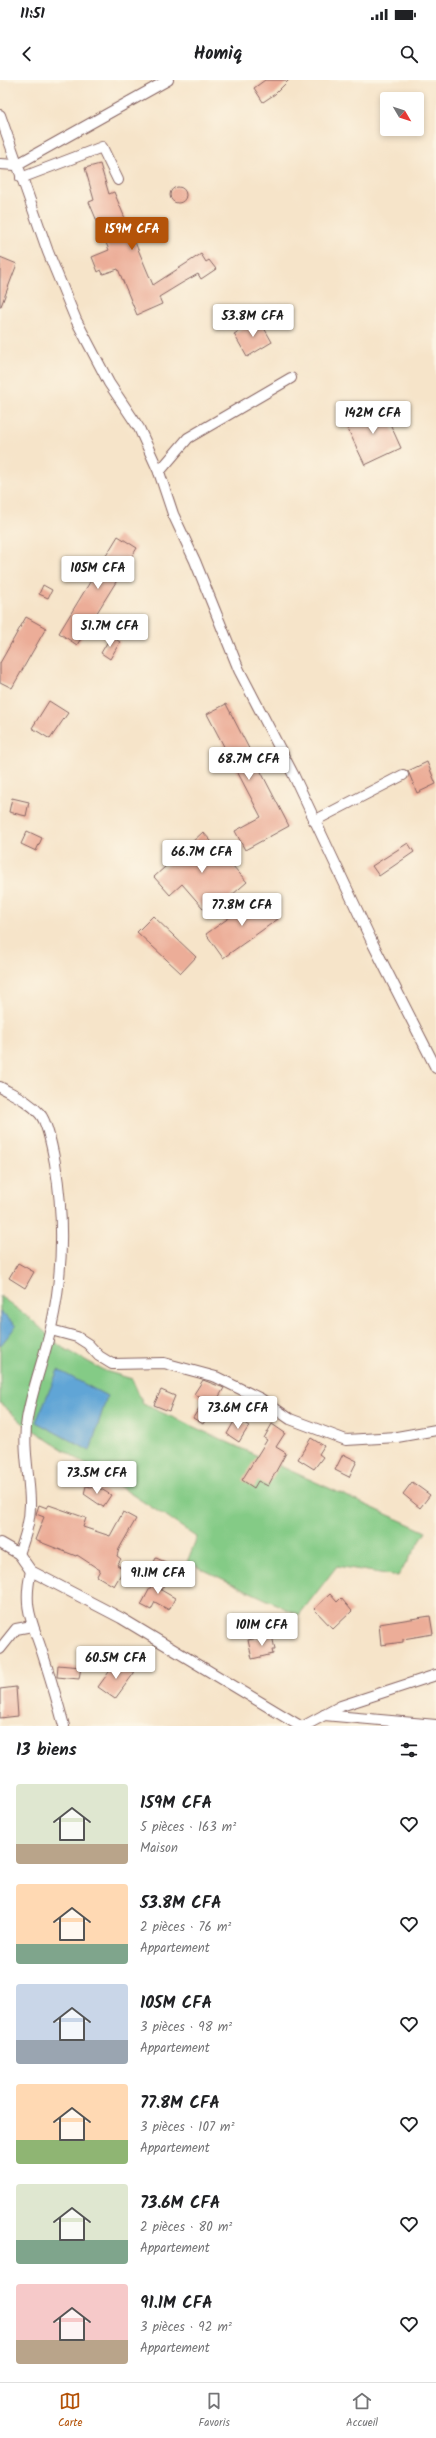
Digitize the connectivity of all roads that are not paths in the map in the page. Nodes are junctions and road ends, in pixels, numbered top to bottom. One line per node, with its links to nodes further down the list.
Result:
1 (168, 80): 4 (street)
2 (0, 115): 4 (street)
3 (0, 164): 4 (street)
4 (16, 165): 5 (street)
5 (21, 178): 6 (street); 8 (street)
6 (118, 180)
7 (291, 378): 8 (street)
8 (159, 472): 10 (street)
9 (402, 775): 10 (street)
10 (314, 821): 11 (street)
11 (436, 1068)
12 (0, 1087): 13 (street)
13 (51, 1330): 14 (street); 16 (street)
14 (436, 1430)
15 (0, 1543): 16 (street)
16 (19, 1554): 17 (street)
17 (31, 1571): 18 (street); 24 (street)
18 (32, 1626): 19 (street); 23 (street)
19 (0, 1648)
20 (436, 1674): 21 (street)
21 (324, 1715): 22 (street); 25 (street)
22 (436, 1725)
23 (64, 1726)
24 (300, 1726)
25 (304, 1726)

